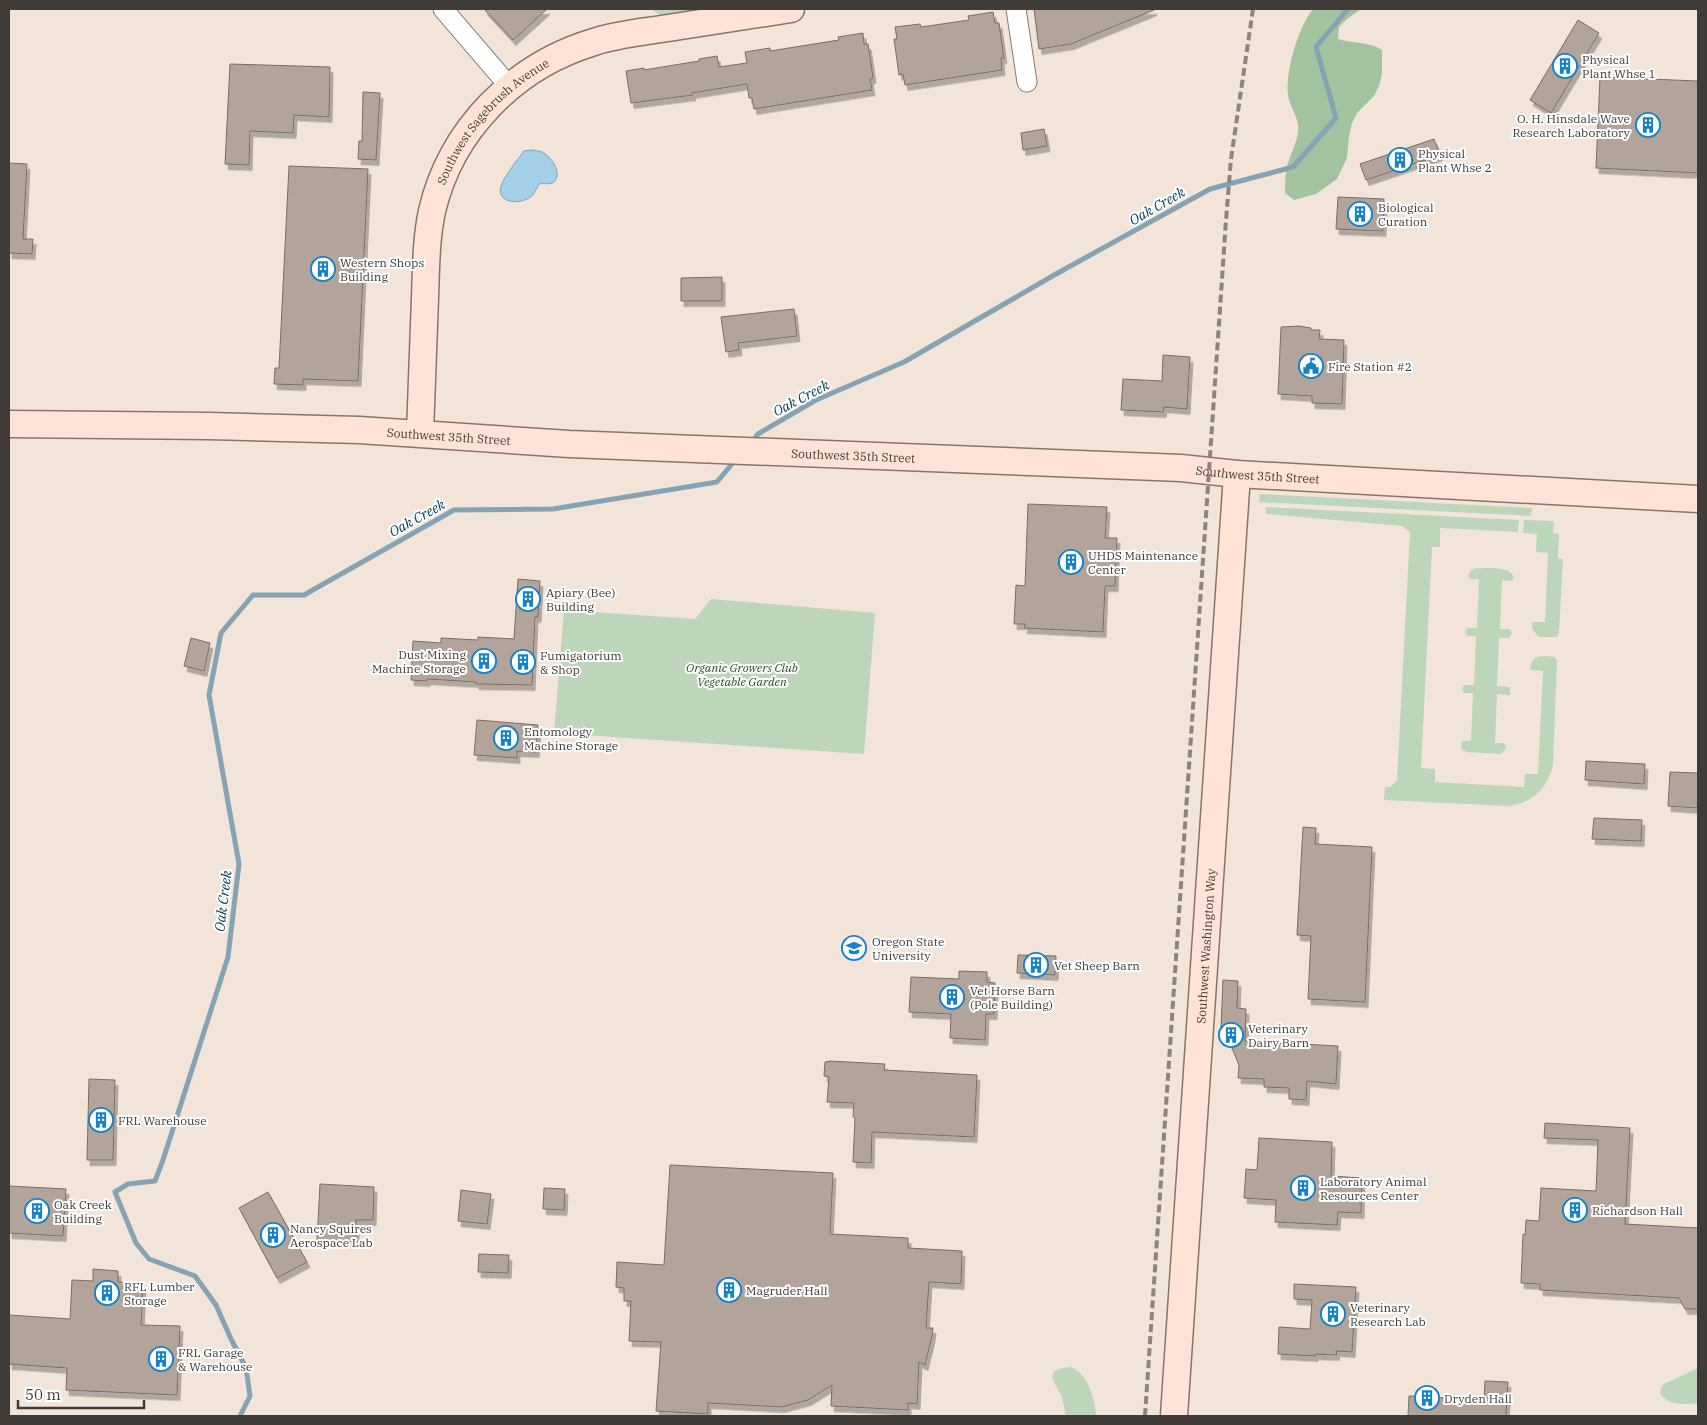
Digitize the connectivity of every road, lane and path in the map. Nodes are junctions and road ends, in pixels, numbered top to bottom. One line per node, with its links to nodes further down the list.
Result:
1 (443, 9): 5 (street)
2 (792, 9): 5 (main road, Southwest Sagebrush Avenue)
3 (1016, 9): 4 (street)
4 (1027, 82)
5 (509, 86): 7 (main road, Southwest Sagebrush Avenue)
6 (9, 424): 7 (main road, Southwest 35th Street)
7 (420, 433): 8 (main road, Southwest 35th Street)
8 (1237, 474): 9 (main road, Southwest 35th Street); 10 (main road, Southwest Washington Way)
9 (1698, 499)
10 (1174, 1416)

